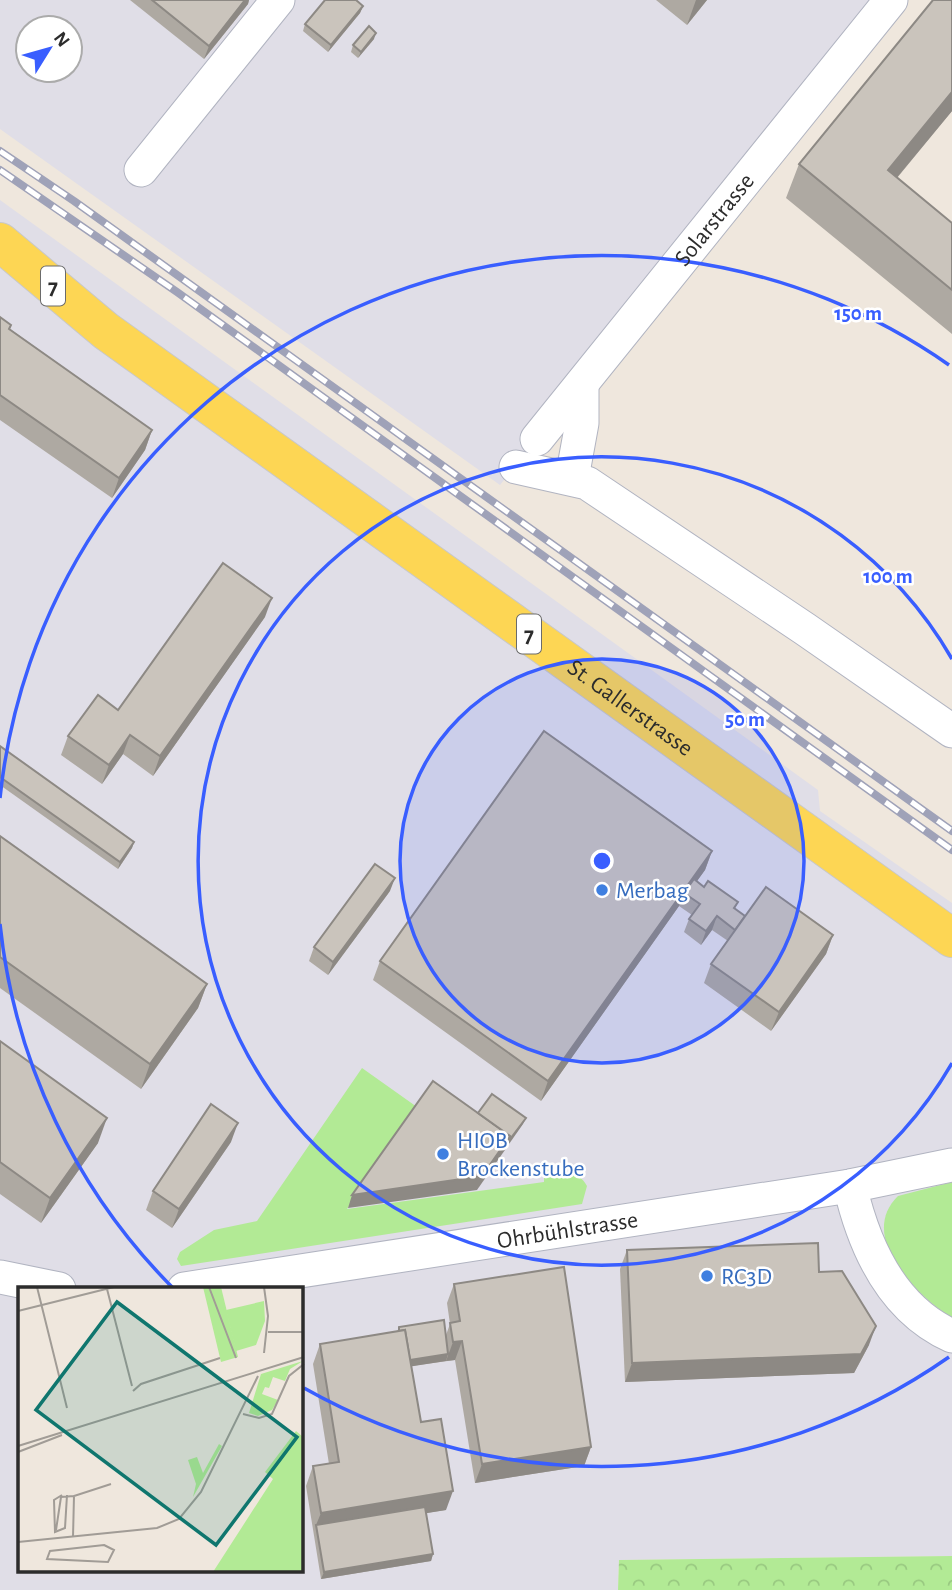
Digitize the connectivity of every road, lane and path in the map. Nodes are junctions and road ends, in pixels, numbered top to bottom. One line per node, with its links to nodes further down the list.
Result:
1 (278, 0): 3 (street)
2 (891, 0): 7 (street, Solarstrasse)
3 (141, 170)
4 (0, 242): 6 (main road, St. Gallerstrasse / 7)
5 (0, 273): 6 (main road, St. Gallerstrasse / 7)
6 (106, 331): 12 (main road, St. Gallerstrasse / 7)
7 (582, 384): 8 (street, Solarstrasse); 10 (street)
8 (537, 439)
9 (516, 467): 10 (street)
10 (572, 478): 11 (street)
11 (952, 731)
12 (952, 938)
13 (952, 1165): 14 (street, Ohrbühlstrasse)
14 (850, 1186): 17 (street, Ohrbühlstrasse); 18 (street)
15 (0, 1277): 16 (street)
16 (48, 1287)
17 (197, 1287)
18 (952, 1336)

